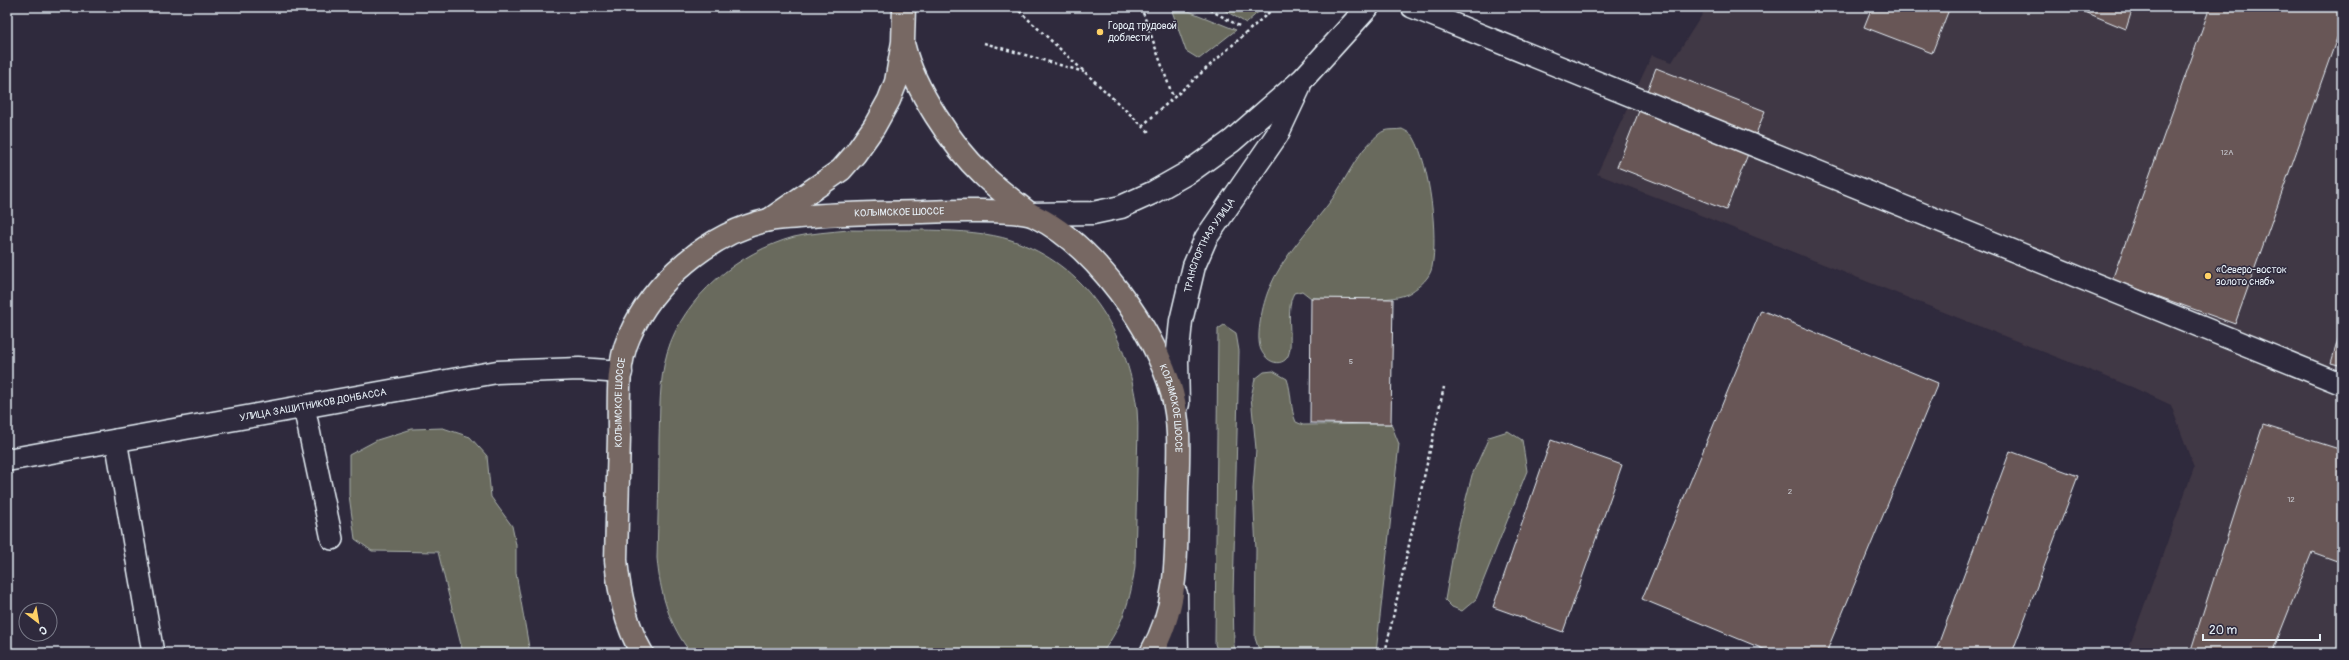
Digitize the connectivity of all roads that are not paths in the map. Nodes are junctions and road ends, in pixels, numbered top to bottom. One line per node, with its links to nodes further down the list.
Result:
1 (904, 7): 4 (main road, КОЛЫМСКОЕ ШОССЕ)
2 (1368, 7): 5 (main road, ТРАНСПОРТНАЯ УЛИЦА)
3 (1412, 7): 9 (lane)
4 (903, 42): 6 (main road, КОЛЫМСКОЕ ШОССЕ); 7 (main road, КОЛЫМСКОЕ ШОССЕ)
5 (1303, 79): 6 (main road, ТРАНСПОРТНАЯ УЛИЦА); 11 (main road, ТРАНСПОРТНАЯ УЛИЦА)
6 (1030, 214): 7 (main road, КОЛЫМСКОЕ ШОССЕ); 11 (main road, КОЛЫМСКОЕ ШОССЕ)
7 (769, 220): 8 (main road, КОЛЫМСКОЕ ШОССЕ)
8 (621, 372): 10 (main road, УЛИЦА ЗАЩИТНИКОВ ДОНБАССА); 17 (main road, КОЛЫМСКОЕ ШОССЕ)
9 (2342, 384)
10 (304, 407): 12 (main road, УЛИЦА ЗАЩИТНИКОВ ДОНБАССА); 14 (lane)
11 (1178, 431): 15 (main road, КОЛЫМСКОЕ ШОССЕ)
12 (116, 440): 13 (main road, УЛИЦА ЗАЩИТНИКОВ ДОНБАССА); 16 (lane)
13 (7, 460)
14 (332, 539)
15 (1176, 569): 18 (main road, КОЛЫМСКОЕ ШОССЕ); 19 (main road)
16 (153, 653)
17 (642, 653)
18 (1151, 653)
19 (1177, 653)

